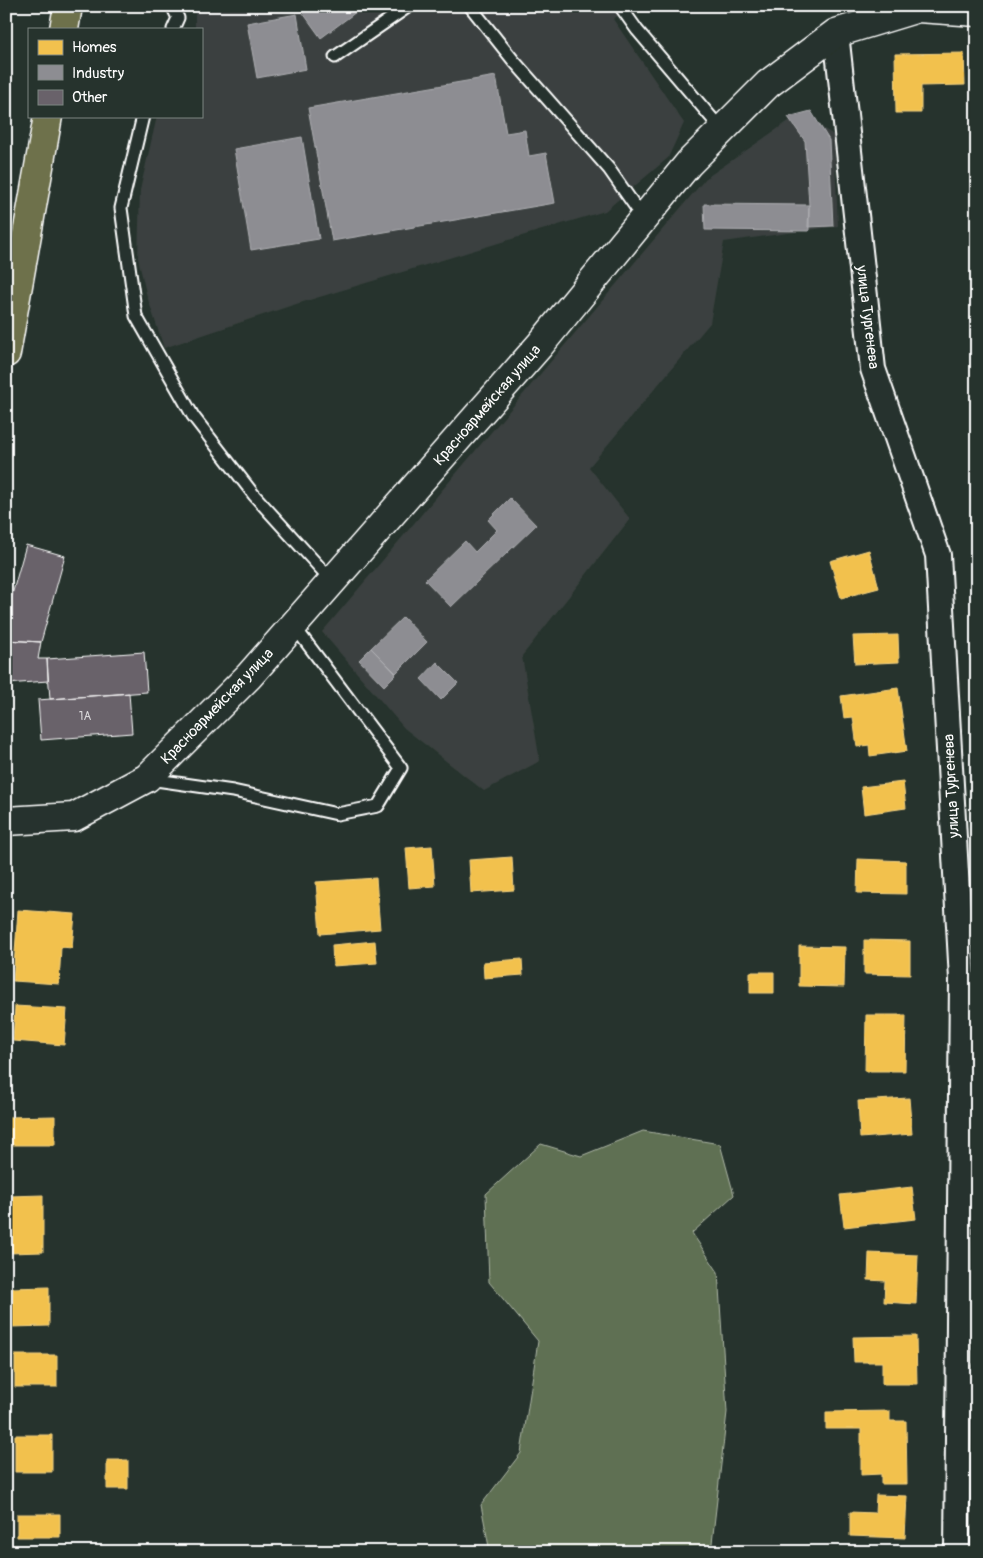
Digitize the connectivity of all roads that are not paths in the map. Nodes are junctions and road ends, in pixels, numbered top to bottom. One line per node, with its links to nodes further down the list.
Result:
1 (68, 6): 7 (main road)
2 (172, 6): 8 (lane)
3 (409, 6): 10 (lane)
4 (470, 6): 14 (lane)
5 (620, 6): 13 (lane)
6 (977, 12): 9 (street, Красноармейская улица)
7 (64, 28)
8 (173, 28)
9 (836, 33): 13 (street, Красноармейская улица); 20 (street, улица Тургенева)
10 (335, 57)
11 (48, 118): 15 (main road)
12 (143, 118): 16 (lane)
13 (722, 130): 14 (street, Красноармейская улица)
14 (644, 219): 16 (street, Красноармейская улица)
15 (6, 353)
16 (332, 581): 17 (street, Красноармейская улица)
17 (293, 625): 18 (street, Красноармейская улица); 18 (lane)
18 (147, 778): 19 (street, Красноармейская улица)
19 (6, 820)
20 (957, 1552)

